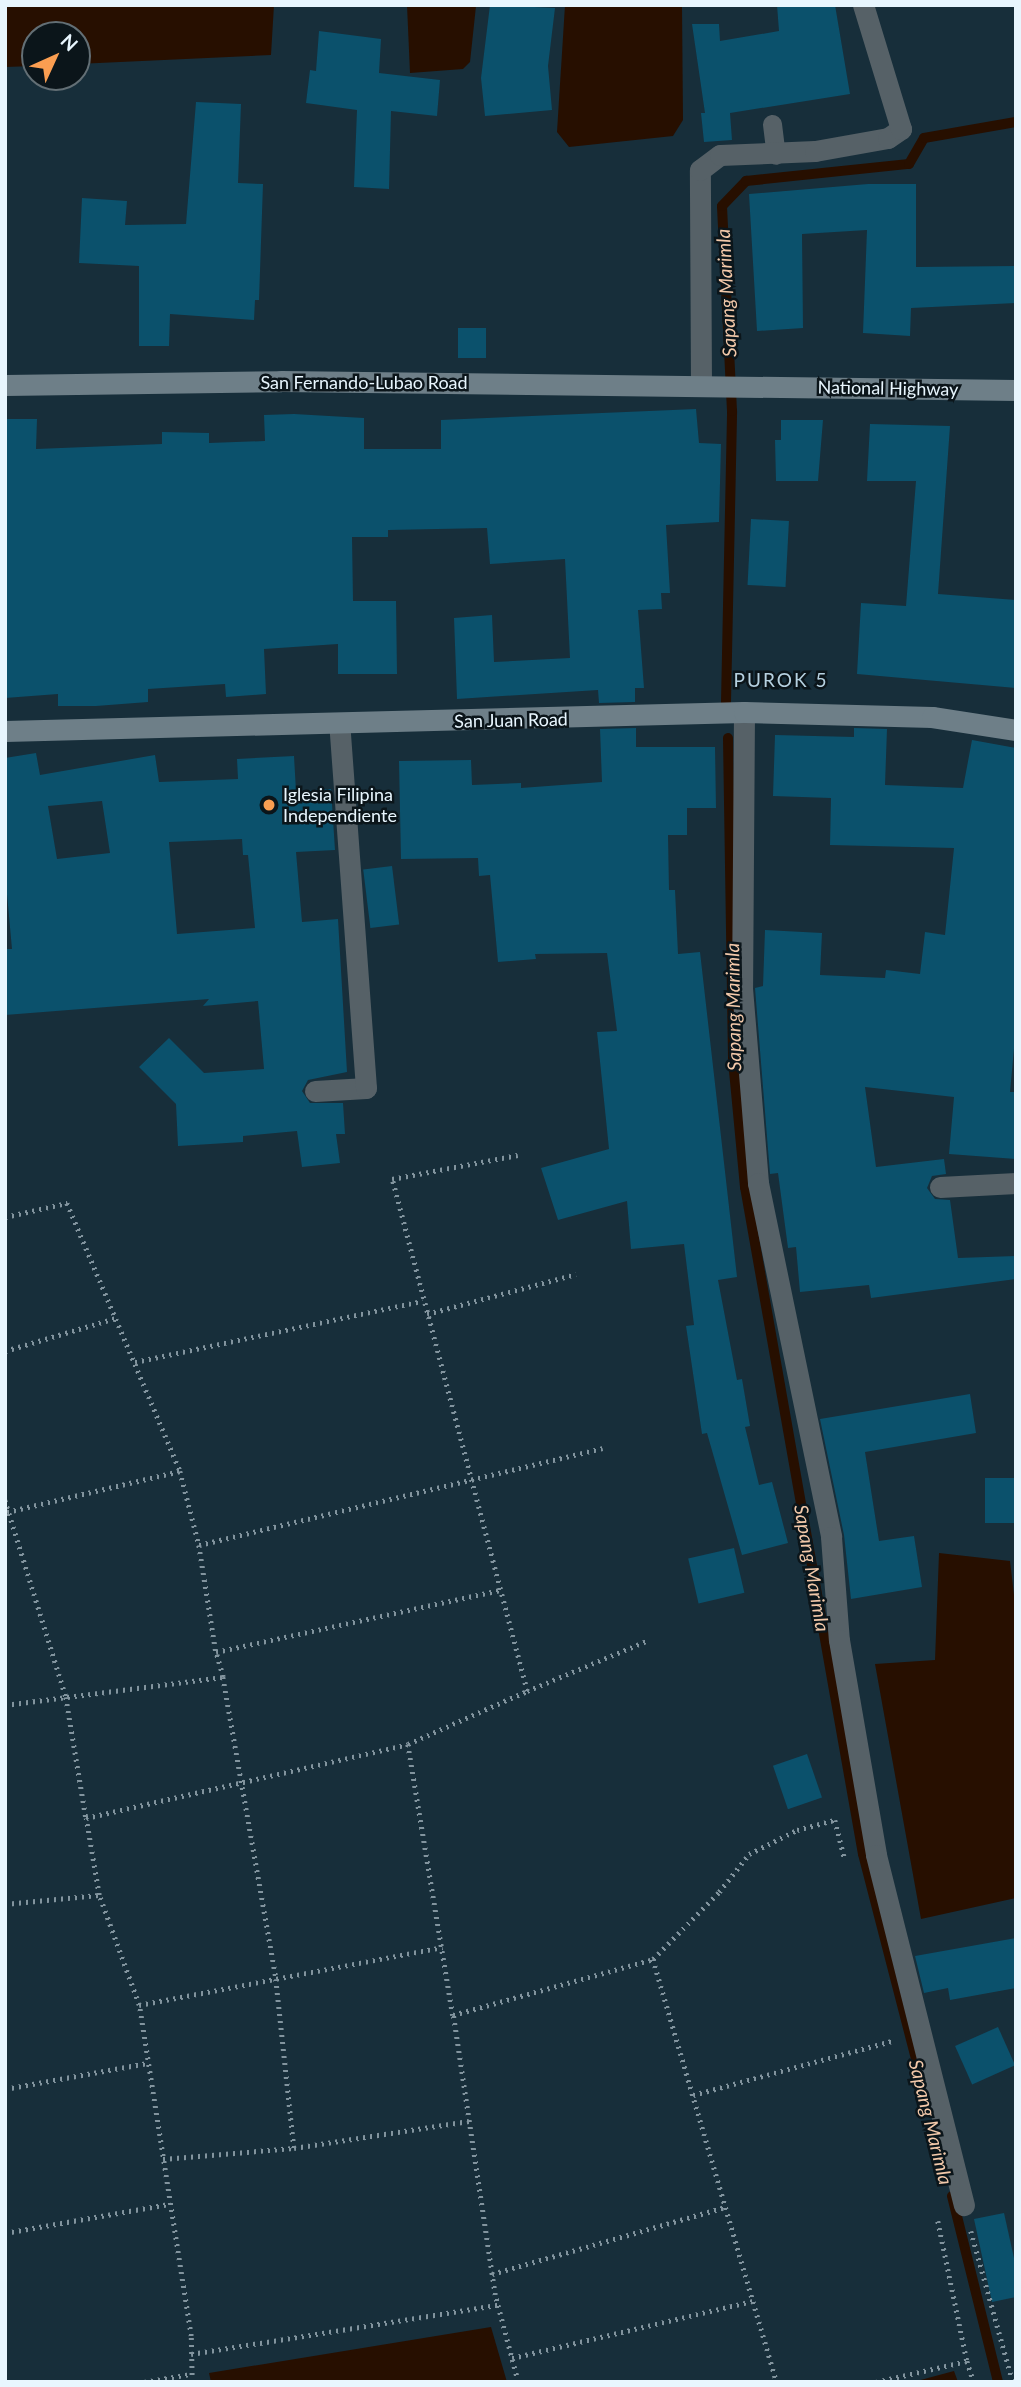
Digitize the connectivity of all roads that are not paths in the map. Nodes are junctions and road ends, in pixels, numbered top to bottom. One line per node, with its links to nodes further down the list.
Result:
1 (863, 5): 3 (street)
2 (772, 124): 3 (lane)
3 (776, 155): 5 (street)
4 (5, 385): 5 (main road, San Fernando-Lubao Road)
5 (701, 385): 6 (main road, San Fernando-Lubao Road)
6 (723, 385): 7 (main road, National Highway)
7 (1016, 390)
8 (744, 712): 9 (main road, San Juan Road); 10 (main road, San Juan Road); 15 (street)
9 (339, 723): 11 (main road, San Juan Road); 12 (street)
10 (1016, 730)
11 (5, 731)
12 (315, 1091)
13 (1016, 1183): 14 (street)
14 (940, 1187)
15 (964, 2205)

